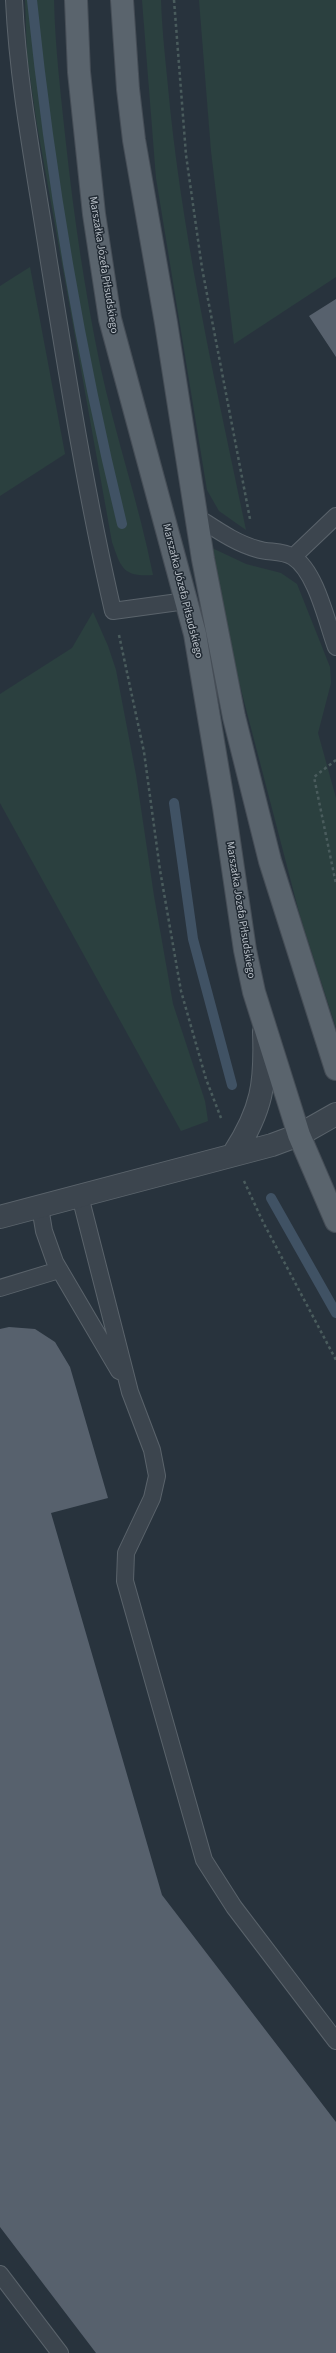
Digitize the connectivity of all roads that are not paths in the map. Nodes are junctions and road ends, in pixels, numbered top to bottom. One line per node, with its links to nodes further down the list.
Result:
1 (14, 0): 7 (lane)
2 (76, 0): 7 (main road, Marszałka Józefa Piłsudskiego)
3 (122, 0): 5 (main road, Marszałka Józefa Piłsudskiego)
4 (336, 516): 6 (lane)
5 (197, 517): 6 (lane); 10 (main road, Marszałka Józefa Piłsudskiego)
6 (293, 557): 8 (lane)
7 (186, 601): 9 (main road, Marszałka Józefa Piłsudskiego)
8 (336, 647)
9 (263, 1025): 12 (main road, Marszałka Józefa Piłsudskiego); 13 (street)
10 (336, 1069)
11 (336, 1114): 12 (street)
12 (299, 1135): 13 (street); 17 (main road, Marszałka Józefa Piłsudskiego)
13 (234, 1153): 14 (street)
14 (80, 1196): 15 (street); 20 (lane)
15 (40, 1206): 16 (street); 18 (lane)
16 (0, 1217)
17 (336, 1221)
18 (59, 1270): 19 (lane); 20 (lane)
19 (0, 1288)
20 (130, 1392): 21 (lane)
21 (336, 2041)
22 (0, 2274): 23 (lane)
23 (60, 2353)

